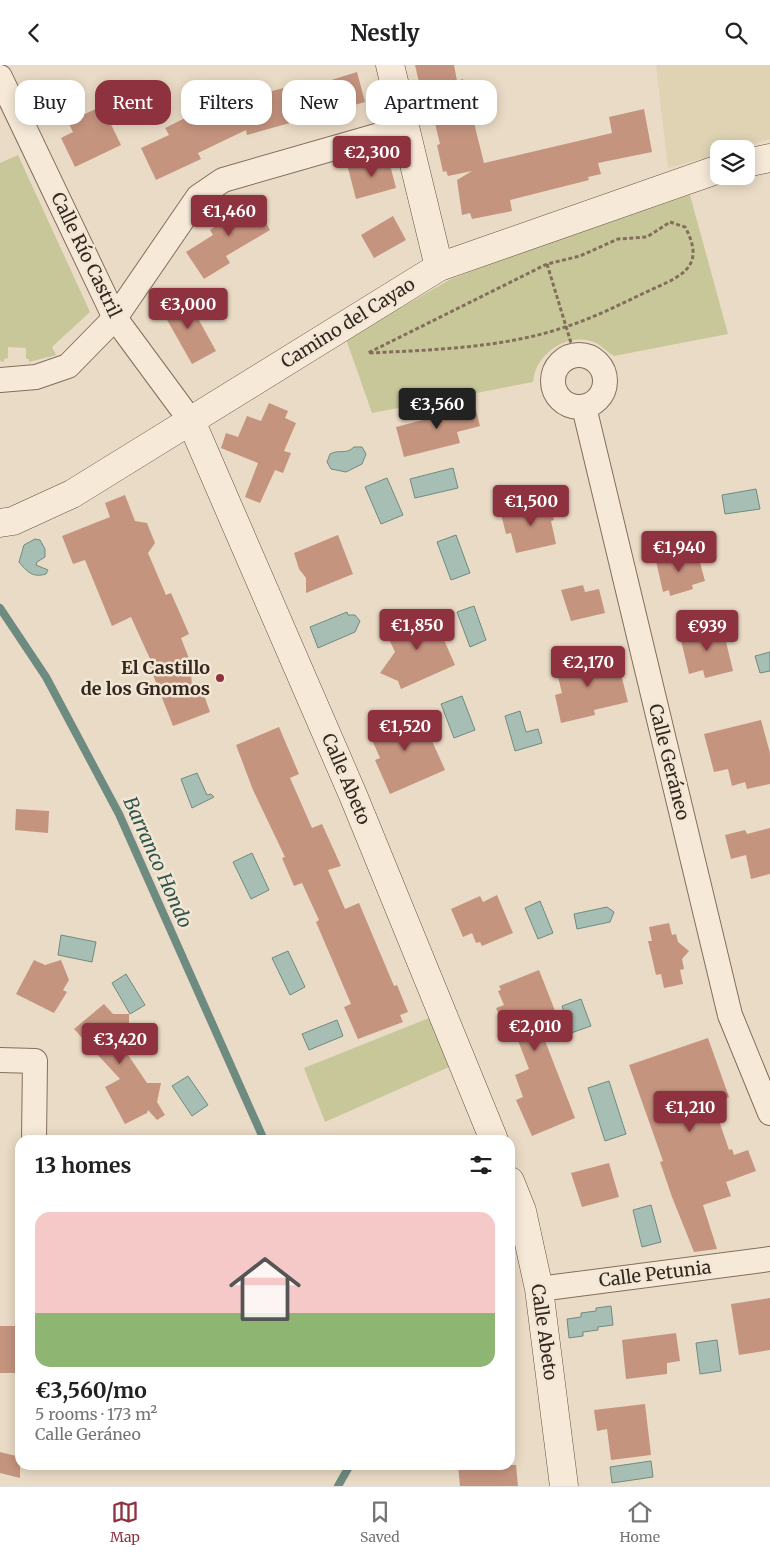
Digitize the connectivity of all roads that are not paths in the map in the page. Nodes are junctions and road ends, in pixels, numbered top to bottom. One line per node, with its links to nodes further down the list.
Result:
1 (390, 65): 3 (street)
2 (0, 77): 8 (street, Calle Río Castril)
3 (404, 128): 7 (street); 8 (street)
4 (770, 158): 5 (street)
5 (755, 161)
6 (710, 172): 7 (street, Camino del Cayao)
7 (439, 267): 11 (street, Camino del Cayao)
8 (115, 318): 9 (street); 11 (street, Calle Río Castril)
9 (0, 380)
10 (584, 407): 10 (street); 14 (street, Calle Geráneo)
11 (190, 421): 12 (street, Camino del Cayao); 16 (street, Calle Abeto)
12 (0, 523)
13 (0, 1060): 15 (street)
14 (770, 1113)
15 (34, 1135)
16 (492, 1135)
17 (515, 1194): 19 (street, Calle Abeto)
18 (770, 1259): 19 (street, Calle Petunia)
19 (539, 1289): 20 (street, Calle Abeto)
20 (564, 1486)

